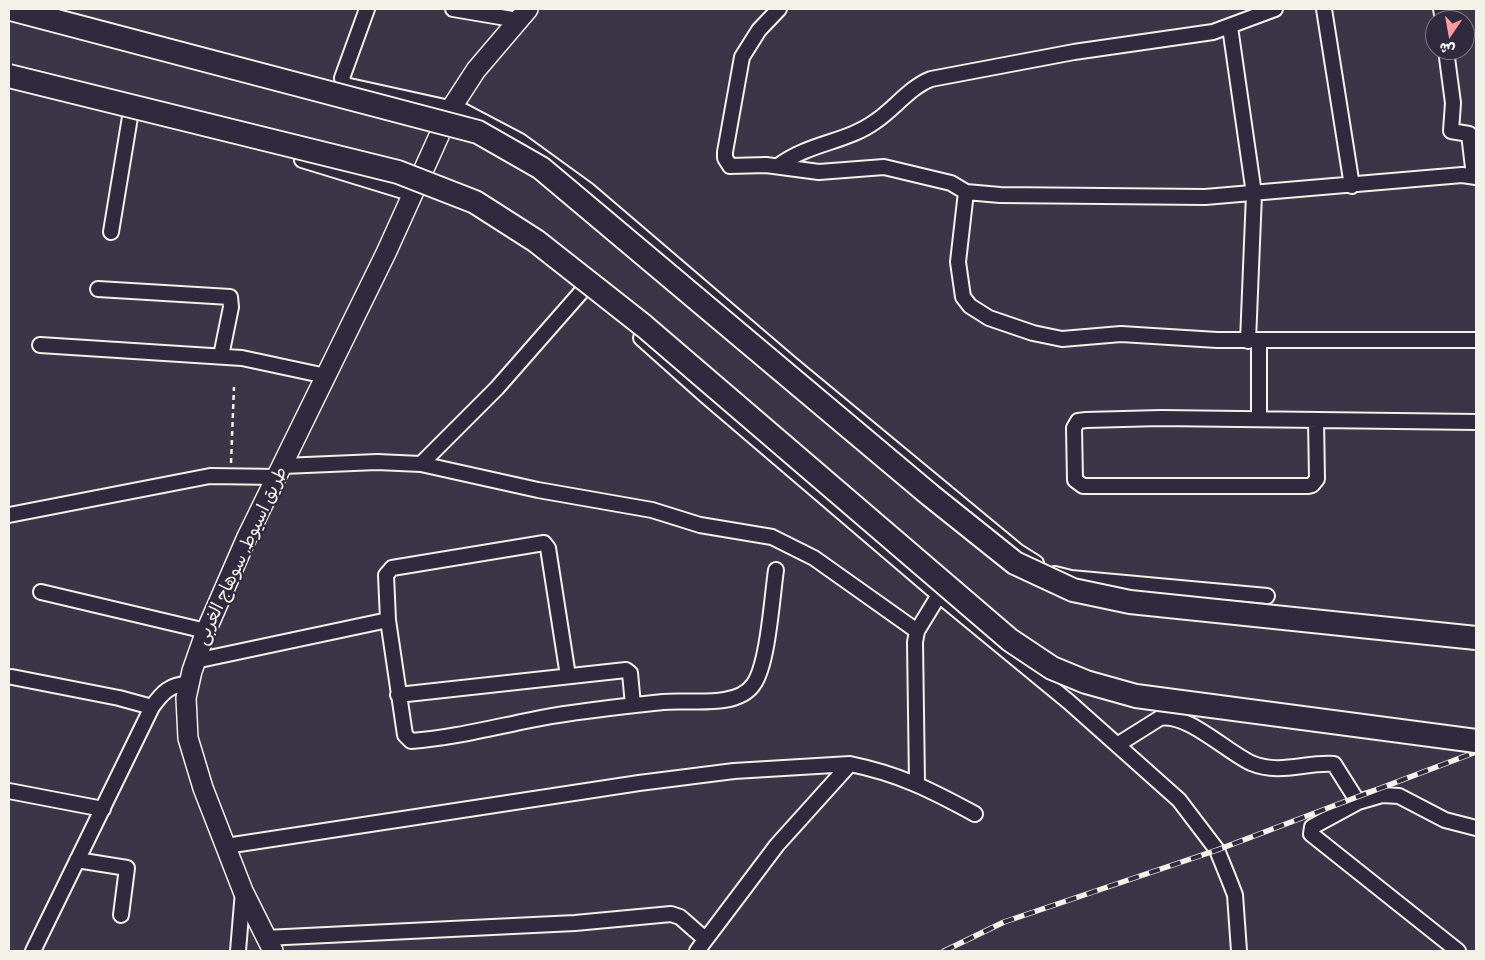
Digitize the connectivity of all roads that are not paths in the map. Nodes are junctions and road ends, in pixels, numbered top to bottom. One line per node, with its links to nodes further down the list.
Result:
1 (11, 9): 42 (highway, bridge)
2 (367, 9): 12 (street)
3 (453, 9): 7 (street)
4 (779, 9): 15 (street)
5 (1275, 9): 8 (street)
6 (1324, 9): 18 (street)
7 (523, 14): 12 (main road, طريق اسيوط, سوهاج الغربى)
8 (1230, 27): 15 (street); 20 (street)
9 (1447, 60): 14 (street)
10 (9, 76): 50 (highway, bridge)
11 (9, 83): 13 (street)
12 (452, 107): 17 (main road, طريق اسيوط, سوهاج الغربى); 38 (street)
13 (130, 117): 17 (street); 21 (street)
14 (1473, 139): 16 (street)
15 (778, 166): 19 (street)
16 (1475, 176): 18 (street)
17 (418, 184): 23 (street); 28 (main road, طريق اسيوط, سوهاج الغربى)
18 (1352, 186): 20 (street)
19 (966, 192): 20 (street); 24 (street)
20 (1254, 194): 24 (street)
21 (111, 232)
22 (98, 289): 27 (street)
23 (583, 290): 32 (street); 37 (street)
24 (1254, 340): 25 (street); 29 (street)
25 (1476, 340)
26 (40, 345): 27 (street)
27 (220, 356): 28 (street)
28 (326, 376): 33 (main road, طريق اسيوط, سوهاج الغربى)
29 (1259, 419): 30 (street); 30 (street)
30 (1316, 421): 31 (street)
31 (1476, 422)
32 (421, 464): 33 (street); 41 (street)
33 (281, 471): 34 (street); 40 (main road, طريق اسيوط, سوهاج الغربى)
34 (9, 515)
35 (776, 570): 48 (street)
36 (42, 592): 40 (street)
37 (939, 595): 41 (street); 51 (street)
38 (1267, 596)
39 (388, 620): 43 (street); 44 (street); 47 (street)
40 (206, 631): 43 (main road, طريق اسيوط, سوهاج الغربى)
41 (917, 631): 53 (street)
42 (1476, 638)
43 (195, 661): 46 (main road, طريق اسيوط, سوهاج الغربى)
44 (568, 676): 47 (street); 48 (street)
45 (12, 677): 49 (street)
46 (188, 684): 49 (street); 59 (main road, طريق اسيوط, سوهاج الغربى)
47 (398, 695): 48 (street)
48 (633, 705)
49 (152, 707): 56 (street)
50 (1476, 741)
51 (1117, 745): 55 (street); 68 (street)
52 (850, 764): 53 (street); 59 (street); 63 (street)
53 (917, 783): 57 (street)
54 (9, 791): 56 (street)
55 (1358, 802): 58 (street); 69 (street)
56 (103, 809): 60 (street)
57 (975, 814)
58 (1476, 828)
59 (226, 846): 61 (main road, طريق اسيوط, سوهاج الغربى)
60 (77, 860): 62 (street); 65 (street)
61 (243, 891): 64 (main road, طريق اسيوط, سوهاج الغربى); 66 (street)
62 (121, 916)
63 (706, 939): 64 (street); 67 (street)
64 (269, 945)
65 (33, 951)
66 (238, 951)
67 (696, 951)
68 (1239, 951)
69 (1458, 951)

